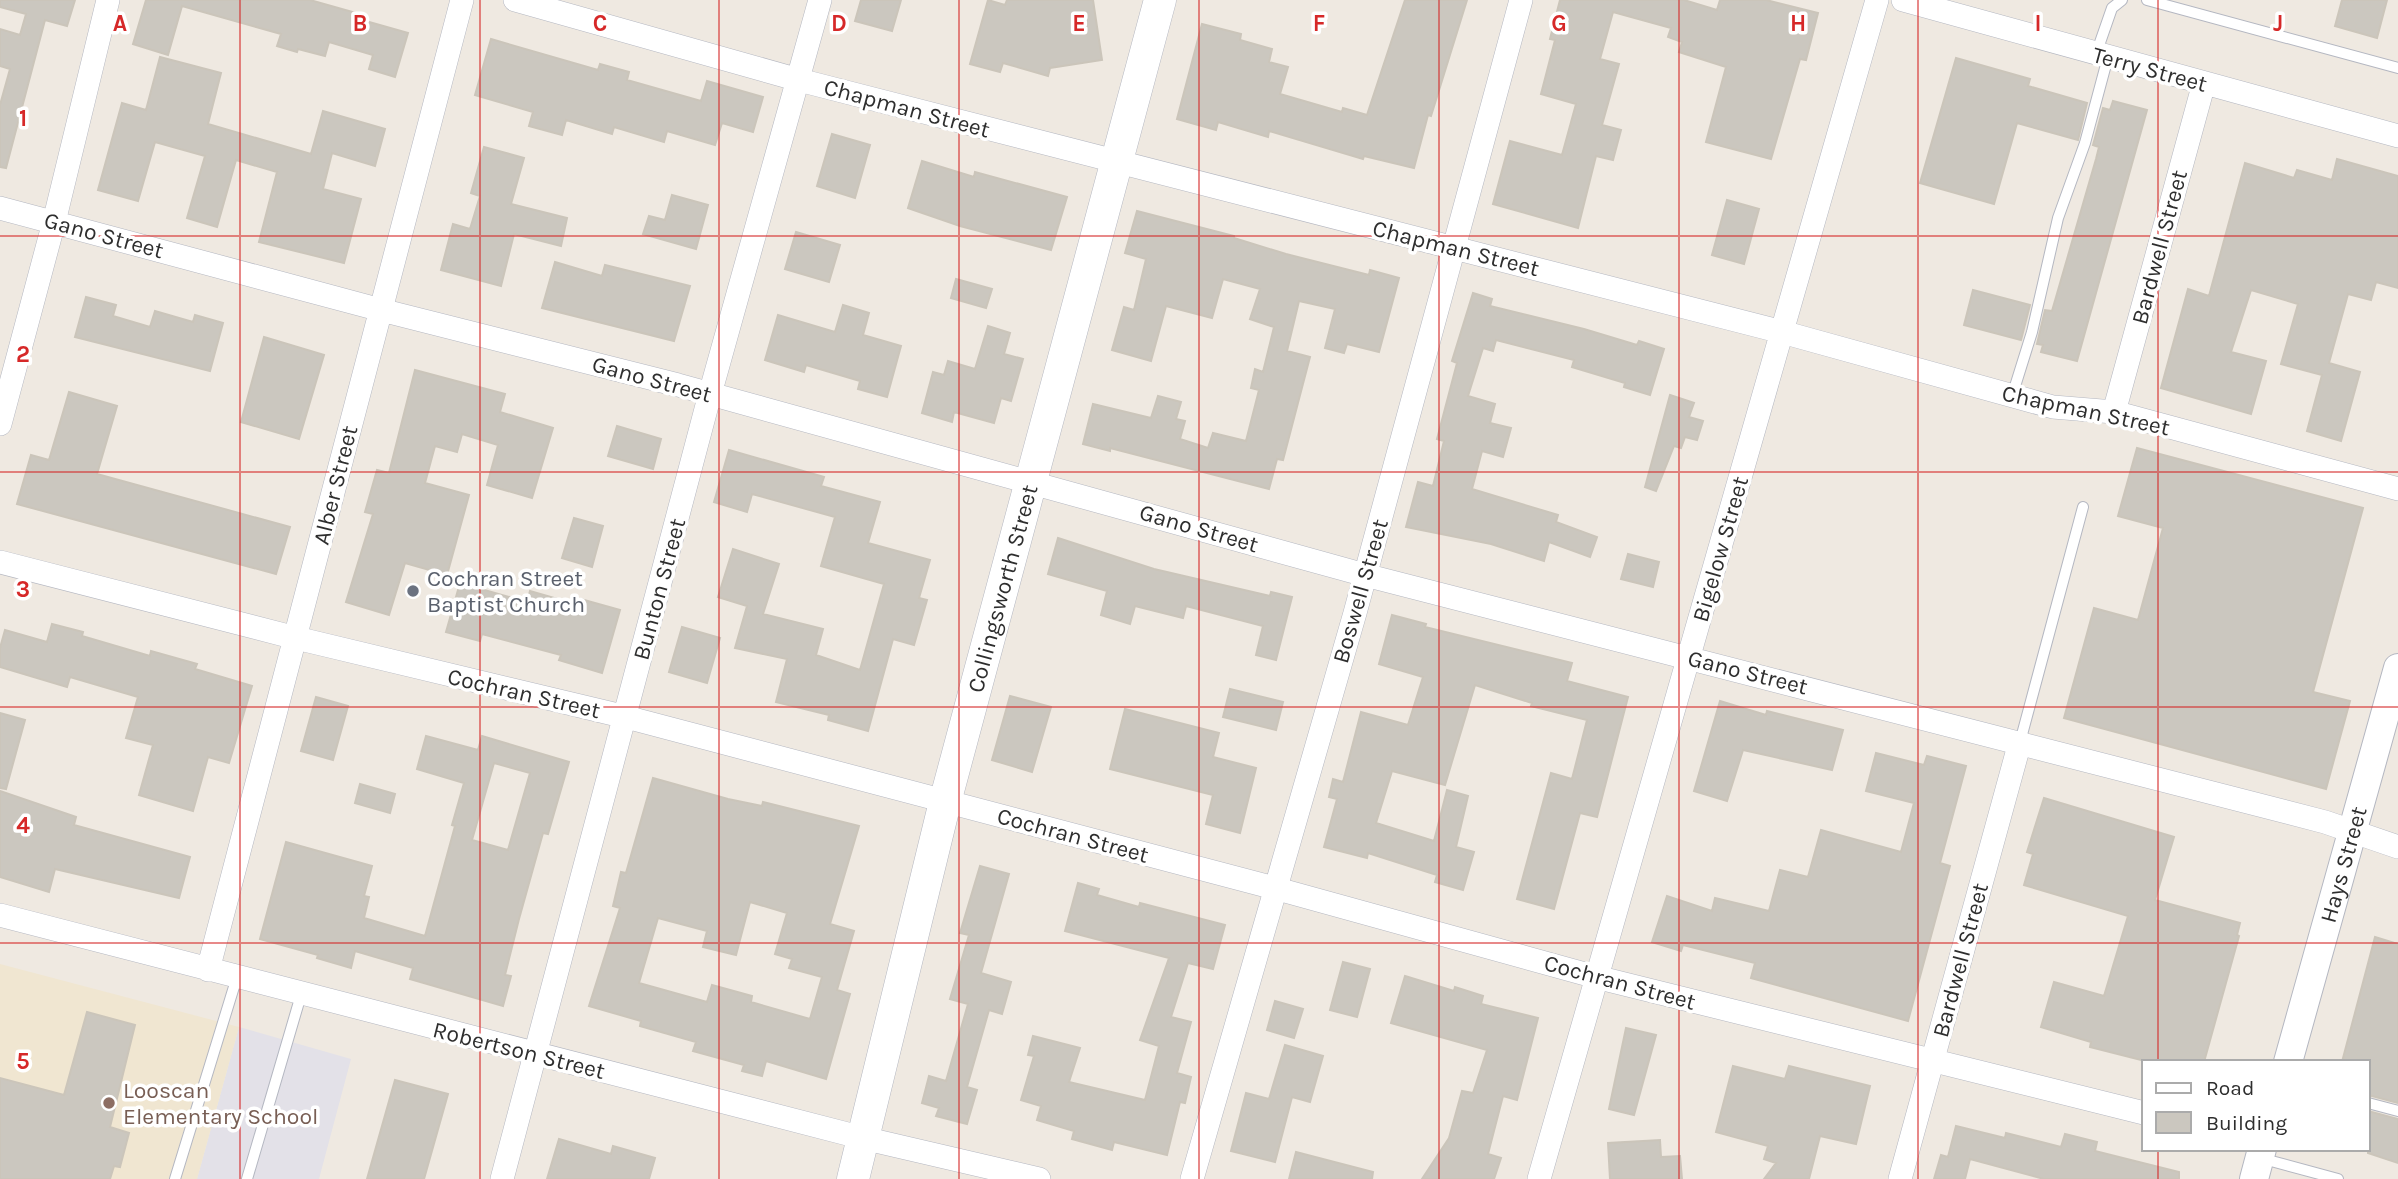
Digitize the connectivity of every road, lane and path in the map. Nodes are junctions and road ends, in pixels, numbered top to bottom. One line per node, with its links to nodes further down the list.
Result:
1 (108, 0): 18 (street)
2 (462, 0): 20 (street, Alber Street)
3 (515, 0): 13 (street, Chapman Street)
4 (820, 0): 13 (street, Bunton Street)
5 (1160, 0): 16 (main road, Collingsworth Street)
6 (1521, 0): 19 (street, Boswell Street)
7 (1877, 0): 21 (street, Bigelow Street)
8 (1903, 0): 11 (street, Terry Street)
9 (2122, 0): 11 (lane)
10 (2147, 0): 12 (lane)
11 (2102, 56): 14 (street, Terry Street); 23 (lane)
12 (2398, 68)
13 (799, 80): 16 (street, Chapman Street); 22 (street, Bunton Street)
14 (2204, 83): 15 (street, Terry Street); 24 (street, Bardwell Street)
15 (2398, 136)
16 (1116, 162): 19 (street, Chapman Street); 26 (main road, Collingsworth Street)
17 (0, 208): 18 (street, Gano Street)
18 (54, 222): 20 (street, Gano Street); 25 (street)
19 (1453, 247): 21 (street, Chapman Street); 30 (street, Boswell Street)
20 (381, 310): 22 (street, Gano Street); 31 (street, Alber Street)
21 (1782, 331): 23 (street, Chapman Street); 32 (street, Bigelow Street)
22 (710, 394): 26 (street, Gano Street); 34 (street, Bunton Street)
23 (2012, 396): 24 (street, Chapman Street)
24 (2114, 412): 27 (street, Chapman Street)
25 (0, 424)
26 (1031, 482): 30 (street, Gano Street); 36 (main road, Collingsworth Street)
27 (2398, 489)
28 (2083, 507): 35 (lane)
29 (0, 562): 31 (street, Cochran Street)
30 (1365, 575): 32 (street, Gano Street); 39 (street, Boswell Street)
31 (296, 638): 34 (street, Cochran Street); 41 (street, Alber Street)
32 (1690, 657): 35 (street, Gano Street); 43 (street, Bigelow Street)
33 (2398, 668): 37 (street, Hays Street)
34 (626, 717): 36 (street, Cochran Street); 45 (street, Bunton Street)
35 (2020, 742): 37 (street, Gano Street); 47 (street, Bardwell Street)
36 (945, 802): 39 (street, Cochran Street); 51 (main road, Collingsworth Street)
37 (2354, 832): 38 (street, Gano Street); 46 (street, Hays Street)
38 (2398, 847)
39 (1274, 888): 43 (street, Cochran Street); 58 (street, Boswell Street)
40 (0, 915): 41 (street, Robertson Street)
41 (208, 970): 42 (street, Robertson Street)
42 (237, 977): 44 (street, Robertson Street); 53 (lane)
43 (1596, 977): 47 (street, Cochran Street); 59 (street, Bigelow Street)
44 (301, 995): 45 (street, Robertson Street); 54 (lane)
45 (536, 1055): 51 (street, Robertson Street); 55 (street, Bunton Street)
46 (2289, 1060)
47 (1933, 1061): 50 (street, Cochran Street); 60 (street, Bardwell Street)
48 (2370, 1104): 49 (lane)
49 (2398, 1111)
50 (2142, 1113)
51 (863, 1138): 56 (main road, Collingsworth Street); 57 (street, Robertson Street)
52 (2259, 1162): 61 (lane)
53 (175, 1179)
54 (247, 1179)
55 (502, 1179)
56 (853, 1179)
57 (1039, 1179)
58 (1192, 1179)
59 (1539, 1179)
60 (1900, 1179)
61 (2338, 1179)

